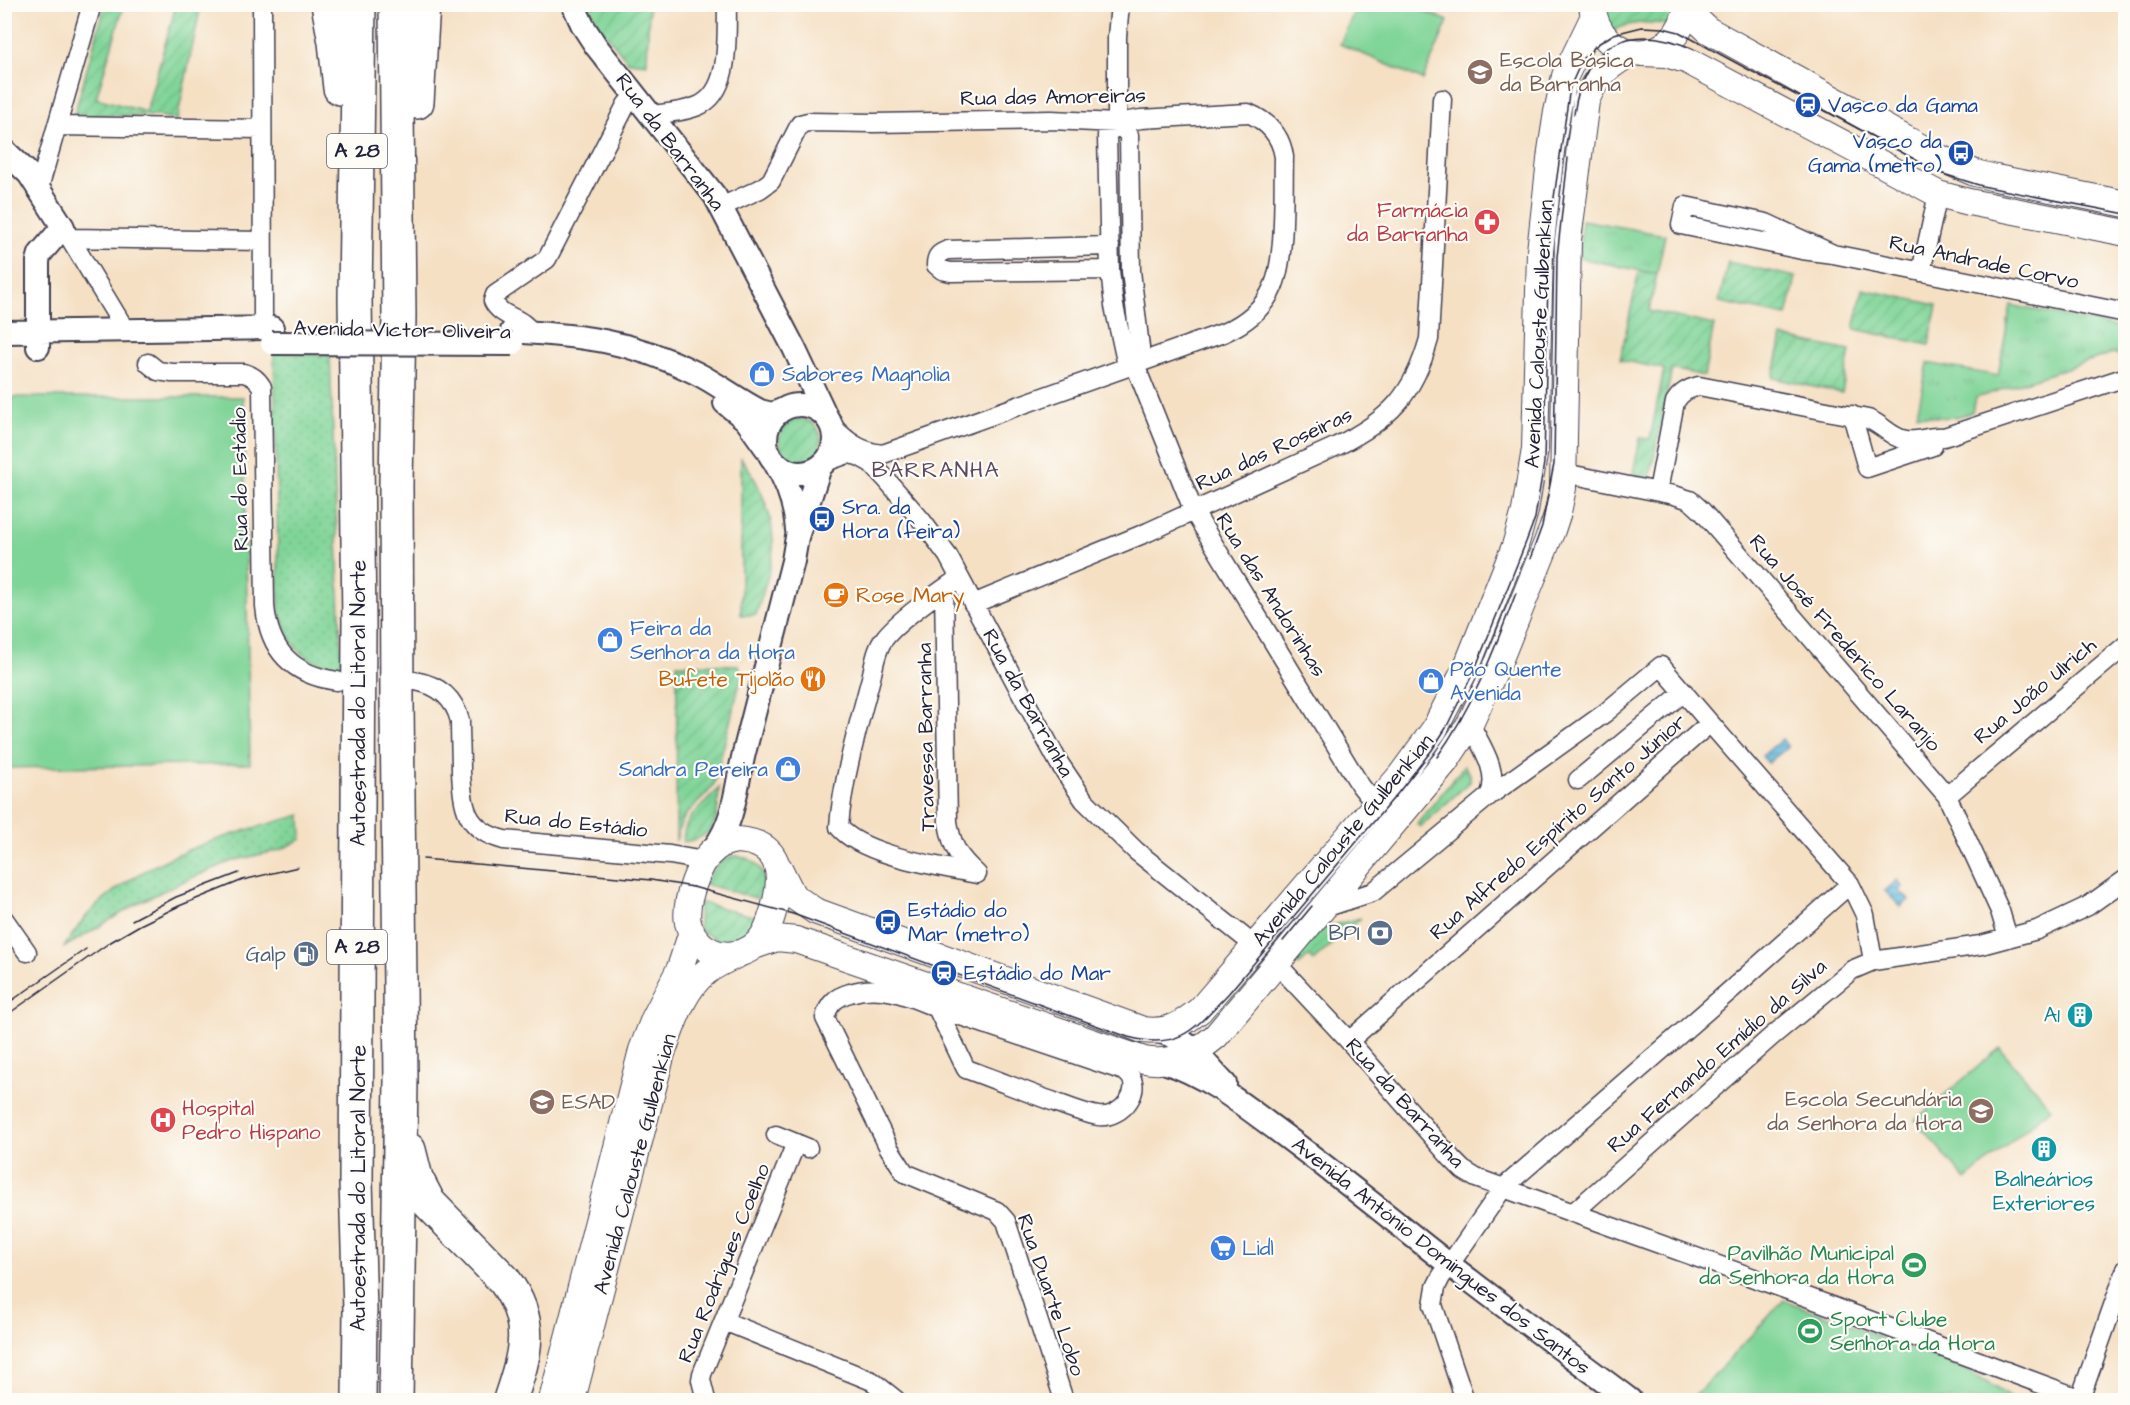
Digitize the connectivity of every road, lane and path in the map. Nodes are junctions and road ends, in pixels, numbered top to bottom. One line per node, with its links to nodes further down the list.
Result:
1 (92, 4): 17 (street)
2 (261, 4): 18 (street)
3 (328, 4): 31 (highway)
4 (359, 4): 31 (highway, Autoestrada do Litoral Norte / A 28)
5 (396, 4): 33 (highway, Autoestrada do Litoral Norte / A 28)
6 (423, 4): 33 (highway)
7 (573, 4): 13 (street, Rua da Barranha)
8 (727, 4): 15 (street)
9 (1120, 4): 16 (street, Rua das Andorinhas)
10 (1687, 5): 12 (main road, Avenida Calouste Gulbenkian); 22 (main road)
11 (1589, 8): 12 (main road); 62 (main road, Avenida Calouste Gulbenkian)
12 (1637, 53): 21 (main road); 51 (main road, Avenida Calouste Gulbenkian)
13 (635, 94): 15 (street, Rua da Barranha); 37 (street)
14 (1442, 99): 53 (street, Rua das Roseiras)
15 (652, 115): 23 (street, Rua da Barranha)
16 (1117, 123): 23 (street, Rua das Amoreiras); 27 (street, Rua das Andorinhas); 42 (street, Rua das Andorinhas); 42 (street, Rua das Amoreiras)
17 (57, 126): 18 (street); 20 (street)
18 (261, 129): 26 (street)
19 (4, 150): 20 (street)
20 (39, 188): 24 (street)
21 (1938, 194): 25 (main road); 30 (street)
22 (2126, 204)
23 (722, 207): 40 (street, Rua da Barranha)
24 (66, 233): 26 (street); 34 (street); 38 (street)
25 (2126, 233)
26 (261, 242): 35 (street)
27 (1110, 246): 29 (street, Rua das Andorinhas); 29 (street)
28 (1833, 254): 28 (street, Rua Andrade Corvo); 30 (street, Rua Andrade Corvo)
29 (1110, 270): 42 (street, Rua das Andorinhas)
30 (1921, 273): 32 (street, Rua Andrade Corvo)
31 (355, 297): 99 (highway, Autoestrada do Litoral Norte / A 28)
32 (2126, 313)
33 (399, 316): 90 (highway, Autoestrada do Litoral Norte / A 28)
34 (120, 321)
35 (269, 329): 37 (street, Avenida Victor Oliveira); 38 (street, Avenida Victor Oliveira)
36 (4, 332): 38 (street, Avenida Victor Oliveira)
37 (519, 336): 44 (street, Avenida Victor Oliveira); 49 (street, Avenida Victor Oliveira)
38 (38, 339): 39 (street, Avenida Victor Oliveira)
39 (4, 347)
40 (794, 348): 44 (street, Rua da Barranha); 46 (street, Rua da Barranha)
41 (148, 363): 59 (street, Rua do Estádio)
42 (1135, 365): 48 (street, Rua das Amoreiras); 53 (street, Rua das Andorinhas)
43 (2126, 377): 47 (street)
44 (785, 409): 46 (street); 49 (street)
45 (1852, 416): 47 (street); 47 (street); 52 (street)
46 (829, 422): 48 (street, Rua da Barranha); 50 (street)
47 (1944, 437)
48 (859, 448)
49 (770, 455): 50 (street); 54 (street, Avenida Victor Oliveira)
50 (823, 464): 54 (street); 55 (street, Rua da Barranha)
51 (1564, 473): 52 (street, Rua José Frederico Laranjo); 64 (main road, Avenida Calouste Gulbenkian)
52 (1658, 491): 68 (street, Rua José Frederico Laranjo)
53 (1194, 512): 57 (street, Rua das Roseiras); 69 (street, Rua das Andorinhas)
54 (797, 537): 66 (street)
55 (960, 578): 56 (street); 57 (street, Rua da Barranha)
56 (944, 589): 56 (street, Travessa Barranha)
57 (973, 604): 79 (street, Rua da Barranha)
58 (2126, 645): 68 (street, Rua João Ulrich)
59 (337, 681)
60 (415, 681): 71 (street, Rua do Estádio)
61 (1684, 692): 63 (street); 65 (street); 67 (street, Avenida Calouste Gulbenkian)
62 (1446, 706): 64 (street); 69 (main road, Avenida Calouste Gulbenkian)
63 (1710, 723): 74 (street, Rua Alfredo Espírito Santo Júnior); 87 (street, Rua Alfredo Espírito Santo Júnior)
64 (1470, 724): 67 (street); 75 (main road, Avenida Calouste Gulbenkian)
65 (1578, 780)
66 (736, 791): 70 (street); 71 (street)
67 (1489, 796): 75 (street, Avenida Calouste Gulbenkian)
68 (1947, 796): 78 (street, Rua José Frederico Laranjo)
69 (1375, 804): 79 (main road, Avenida Calouste Gulbenkian)
70 (760, 846): 71 (main road); 72 (main road)
71 (709, 854): 77 (main road)
72 (779, 868): 80 (main road); 86 (main road)
73 (2126, 879): 78 (street, Rua Fernando Emídio da Silva)
74 (1850, 884): 82 (street, Rua Alfredo Espírito Santo Júnior); 93 (street)
75 (1322, 909): 83 (main road, Avenida Calouste Gulbenkian)
76 (4, 919): 81 (street)
77 (692, 932): 80 (main road); 102 (main road, Avenida Calouste Gulbenkian)
78 (2008, 938): 82 (street, Rua Fernando Emídio da Silva)
79 (1255, 946): 86 (main road, Avenida Calouste Gulbenkian)
80 (746, 950): 89 (main road, Avenida Calouste Gulbenkian); 103 (main road, Avenida Calouste Gulbenkian)
81 (27, 952)
82 (1873, 961): 94 (street, Rua Fernando Emídio da Silva)
83 (1277, 964): 85 (main road, Avenida Calouste Gulbenkian); 87 (street, Rua da Barranha)
84 (937, 1008): 84 (street); 106 (street, Rua Duarte Lobo)
85 (1225, 1026): 88 (main road, Avenida Calouste Gulbenkian); 91 (street, Avenida António Domingues dos Santos)
86 (1156, 1031): 88 (street)
87 (1350, 1041): 93 (street, Rua da Barranha)
88 (1196, 1051): 89 (main road, Avenida Calouste Gulbenkian); 91 (street)
89 (1164, 1062): 91 (street, Avenida António Domingues dos Santos)
90 (401, 1080): 100 (highway, Autoestrada do Litoral Norte / A 28); 101 (highway)
91 (1252, 1111): 95 (street, Avenida António Domingues dos Santos)
92 (776, 1135): 97 (street, Rua Rodrigues Coelho)
93 (1503, 1188): 94 (street, Rua da Barranha); 95 (street)
94 (1574, 1212): 98 (street, Rua da Barranha)
95 (1448, 1265): 107 (street); 108 (street, Avenida António Domingues dos Santos)
96 (2126, 1269): 98 (street)
97 (724, 1321): 104 (street, Rua Rodrigues Coelho); 105 (street)
98 (2082, 1400)
99 (359, 1401)
100 (396, 1401)
101 (510, 1401)
102 (552, 1401)
103 (572, 1401)
104 (706, 1401)
105 (896, 1401)
106 (1064, 1401)
107 (1465, 1401)
108 (1630, 1401)

